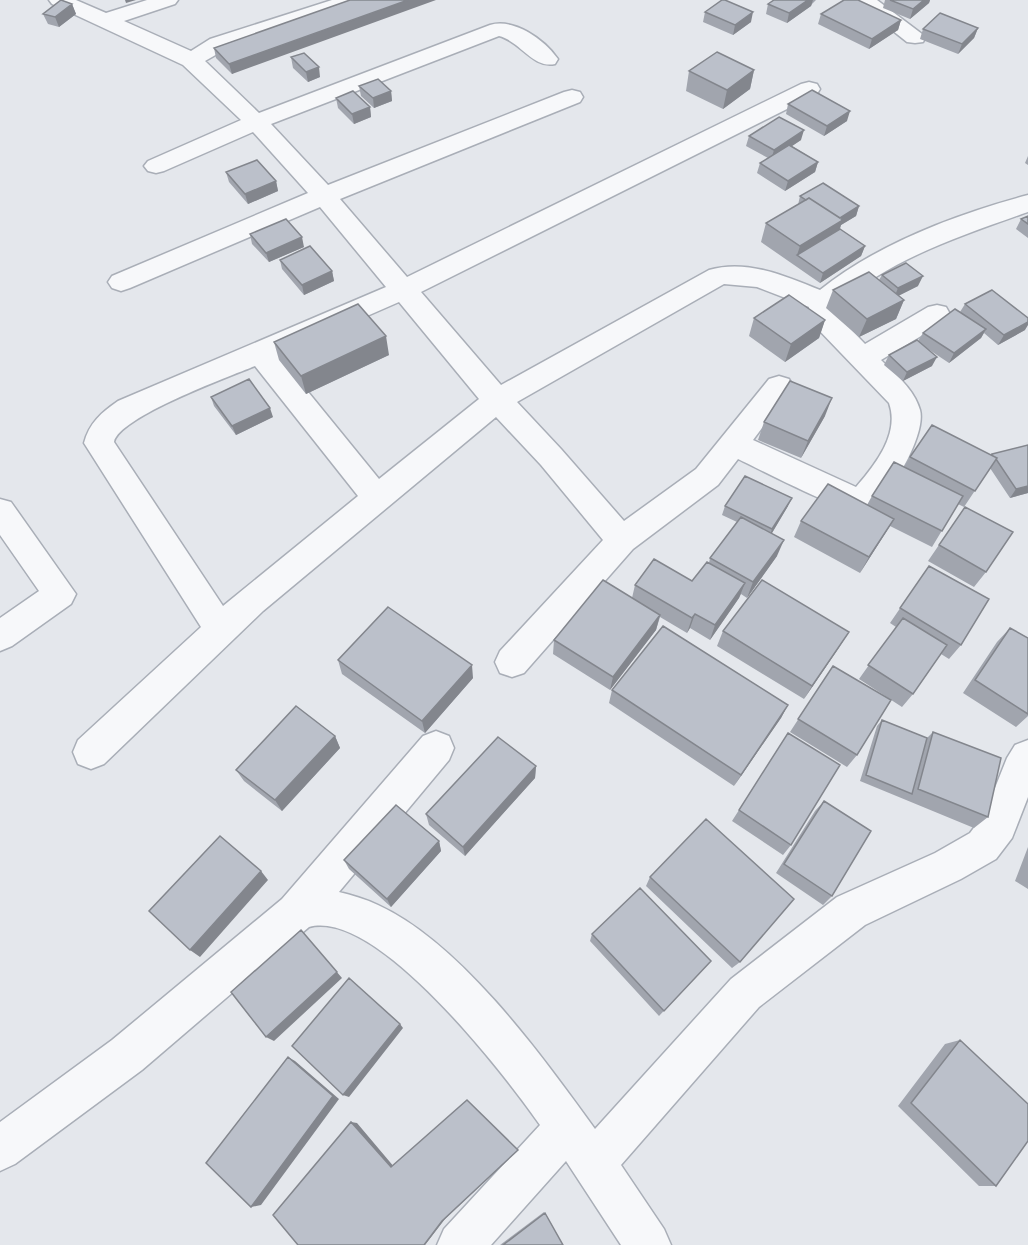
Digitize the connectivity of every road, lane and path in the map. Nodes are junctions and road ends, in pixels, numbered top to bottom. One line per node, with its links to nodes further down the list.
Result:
1 (59, 0): 5 (street)
2 (168, 0): 5 (street)
3 (353, 0): 7 (street)
4 (864, 0): 6 (street)
5 (107, 20): 7 (street)
6 (915, 37)
7 (180, 54): 11 (street)
8 (546, 59): 11 (street)
9 (808, 89): 16 (street)
10 (572, 97): 13 (street)
11 (256, 122): 12 (street); 13 (street)
12 (156, 165)
13 (324, 196): 15 (street); 16 (street)
14 (1028, 203): 17 (street)
15 (121, 282)
16 (403, 290): 19 (street); 22 (street)
17 (823, 302): 20 (street); 22 (street)
18 (937, 314): 20 (street)
19 (260, 353): 24 (street); 27 (street)
20 (863, 358): 23 (street)
21 (778, 386): 23 (street)
22 (497, 400): 24 (street); 26 (street)
23 (734, 444): 26 (street)
24 (376, 498): 27 (street)
25 (0, 511): 28 (street)
26 (622, 540): 29 (street)
27 (220, 629): 31 (street)
28 (0, 636)
29 (512, 662)
30 (436, 748): 33 (street)
31 (91, 752)
32 (1028, 757): 36 (street)
33 (296, 913): 34 (street); 35 (street)
34 (567, 1128): 36 (street); 37 (street)
35 (0, 1149)
36 (594, 1163): 38 (street)
37 (460, 1245)
38 (648, 1245)

